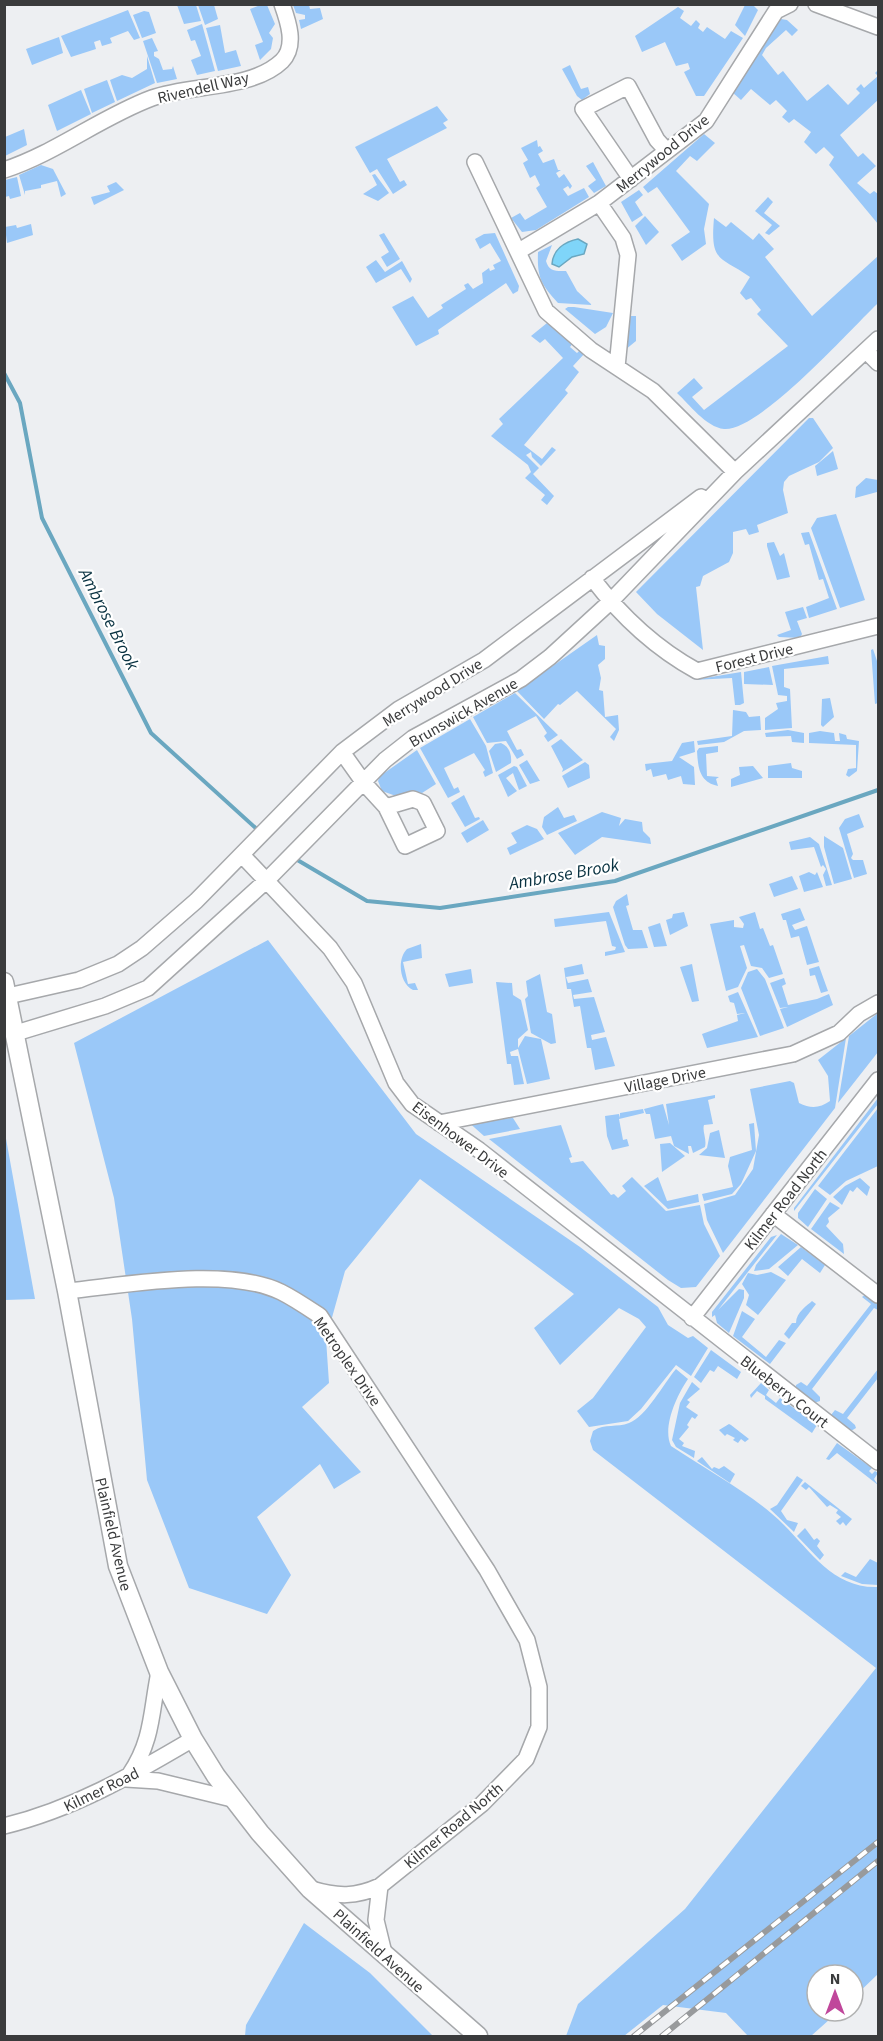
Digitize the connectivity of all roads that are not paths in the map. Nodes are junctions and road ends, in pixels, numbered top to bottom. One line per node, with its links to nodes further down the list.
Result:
1 (282, 4): 7 (street, Rivendell Way)
2 (816, 4): 4 (street)
3 (782, 6): 5 (street, Merrywood Drive)
4 (879, 27)
5 (667, 151): 8 (street, Merrywood Drive); 8 (street)
6 (475, 162): 10 (street)
7 (4, 170)
8 (631, 179): 9 (street, Merrywood Drive)
9 (599, 203): 10 (street, Merrywood Drive); 14 (street, Merrywood Drive)
10 (519, 251): 14 (street)
11 (879, 339): 12 (street, Brunswick Avenue)
12 (866, 351): 13 (street); 15 (street, Brunswick Avenue)
13 (879, 363)
14 (617, 367): 15 (street)
15 (735, 472): 16 (street, Merrywood Drive); 17 (street, Brunswick Avenue)
16 (592, 578): 17 (street, Forest Drive); 19 (street, Merrywood Drive)
17 (610, 602): 18 (street, Forest Drive); 20 (street, Brunswick Avenue)
18 (879, 626)
19 (342, 752): 20 (street); 22 (street, Merrywood Drive)
20 (364, 783): 21 (street); 23 (street, Brunswick Avenue)
21 (386, 807)
22 (242, 855): 23 (street, Eisenhower Drive); 24 (street, Merrywood Drive)
23 (267, 880): 26 (street, Brunswick Avenue); 28 (street, Eisenhower Drive)
24 (6, 989): 26 (main road, Plainfield Avenue)
25 (879, 1003): 28 (street, Village Drive)
26 (16, 1033): 30 (main road, Plainfield Avenue)
27 (879, 1080): 29 (street, Kilmer Road North)
28 (439, 1123): 32 (street, Eisenhower Drive)
29 (773, 1214): 31 (street); 32 (street, Kilmer Road North)
30 (67, 1291): 34 (street, Metroplex Drive); 35 (main road, Plainfield Avenue)
31 (879, 1295)
32 (692, 1318): 33 (street, Blueberry Court)
33 (879, 1462)
34 (442, 1502): 40 (street, Kilmer Road North)
35 (159, 1672): 36 (main road, Plainfield Avenue); 37 (street)
36 (193, 1739): 37 (street, Kilmer Road); 38 (main road, Plainfield Avenue)
37 (126, 1779): 38 (street); 39 (street, Kilmer Road)
38 (232, 1799): 41 (main road, Plainfield Avenue)
39 (4, 1826)
40 (380, 1886): 41 (street, Kilmer Road North); 42 (street)
41 (310, 1889): 42 (main road, Plainfield Avenue)
42 (384, 1953): 43 (main road, Plainfield Avenue)
43 (478, 2037)

